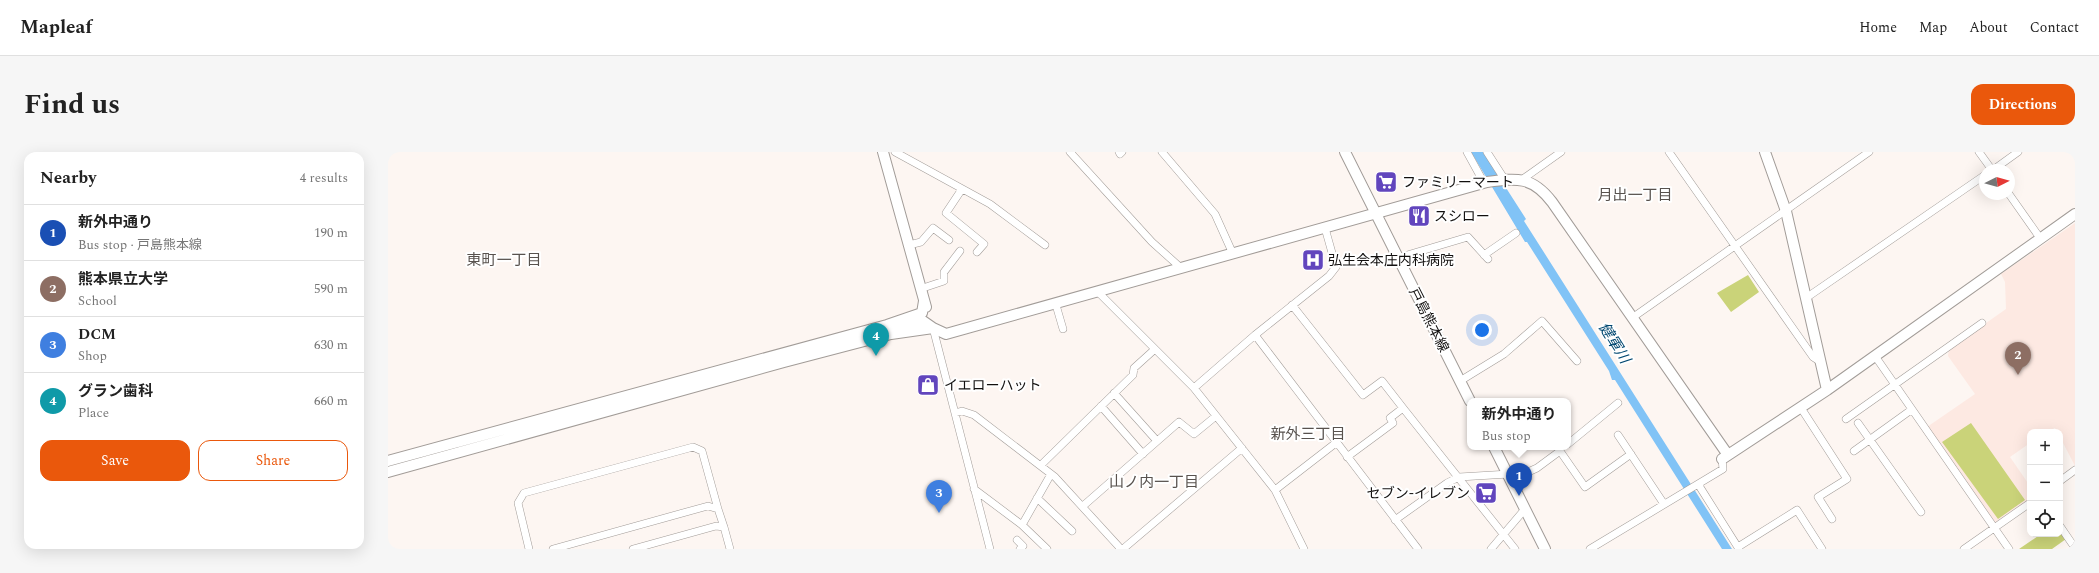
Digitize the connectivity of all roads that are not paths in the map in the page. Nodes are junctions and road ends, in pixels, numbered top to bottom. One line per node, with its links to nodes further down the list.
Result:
1 (884, 152): 31 (street)
2 (895, 152): 22 (street)
3 (1070, 152): 38 (street)
4 (1119, 152): 5 (street)
5 (1122, 152)
6 (1162, 152): 36 (street)
7 (1345, 152): 25 (street, 戸島熊本線)
8 (1467, 152): 21 (street)
9 (1487, 152): 19 (street)
10 (1561, 152): 20 (street)
11 (1669, 152): 33 (street)
12 (1765, 152): 24 (street)
13 (1869, 152): 24 (street)
14 (1979, 152): 16 (street)
15 (2018, 152): 17 (street)
16 (1988, 164)
17 (2001, 164)
18 (1979, 179): 41 (street)
19 (1504, 180): 20 (street); 21 (street)
20 (1520, 180): 45 (street)
21 (1486, 183): 25 (street)
22 (962, 189): 32 (street); 35 (street)
23 (2013, 200): 29 (street)
24 (1786, 211): 33 (street); 41 (street)
25 (1375, 214): 27 (street); 37 (street, 戸島熊本線)
26 (2075, 214): 29 (street)
27 (1325, 228): 36 (street); 44 (street)
28 (1516, 232): 37 (street)
29 (2040, 238): 52 (street)
30 (949, 240): 31 (street)
31 (909, 245): 39 (street)
32 (1045, 245)
33 (1736, 247): 45 (street); 54 (street)
34 (960, 251): 39 (street)
35 (977, 252)
36 (1233, 254): 38 (street)
37 (1398, 258): 55 (street, 戸島熊本線)
38 (1180, 268): 40 (street)
39 (920, 289): 42 (street)
40 (1099, 292): 43 (street); 51 (street)
41 (1806, 298): 54 (street)
42 (924, 302): 47 (street); 48 (street)
43 (1056, 305): 48 (street); 49 (street)
44 (1292, 305): 50 (street); 63 (street)
45 (1632, 318): 83 (street)
46 (1982, 323): 56 (street)
47 (887, 325): 48 (street); 84 (street)
48 (933, 328): 66 (street); 86 (street)
49 (1063, 329)
50 (1255, 335): 57 (street); 73 (street)
51 (1156, 349): 57 (street); 59 (street)
52 (1874, 356): 56 (street); 58 (street)
53 (1577, 361): 55 (street)
54 (1821, 362): 58 (street)
55 (1460, 381): 60 (street, 戸島熊本線)
56 (1893, 384): 65 (street); 68 (street)
57 (1194, 388): 67 (street)
58 (1827, 390): 64 (street)
59 (1114, 393): 62 (street); 72 (street)
60 (1468, 398)
61 (1618, 403): 74 (street)
62 (1101, 406): 80 (street); 85 (street)
63 (1403, 408): 82 (street); 90 (street)
64 (1801, 408): 83 (street); 103 (street)
65 (1911, 410): 71 (street); 106 (street)
66 (955, 413): 85 (street); 93 (street)
67 (1216, 416): 72 (street); 75 (street)
68 (1846, 419)
69 (1858, 423): 71 (street)
70 (1618, 435): 81 (street)
71 (1869, 440): 79 (street); 101 (street)
72 (1157, 441): 80 (street)
73 (1337, 442): 82 (street); 94 (street)
74 (1571, 442)
75 (1242, 448): 94 (street); 120 (street)
76 (1496, 450): 87 (street)
77 (1561, 450): 87 (street)
78 (1563, 450): 81 (street)
79 (1854, 452)
80 (1143, 454): 98 (street)
81 (1630, 454): 96 (street)
82 (1348, 457): 102 (street)
83 (1725, 457): 92 (street)
84 (388, 461)
85 (1041, 465): 88 (street)
86 (388, 472)
87 (1508, 473): 90 (street); 100 (street)
88 (1051, 474): 95 (street); 98 (street)
89 (2074, 475): 91 (street)
90 (1459, 477): 102 (street); 109 (street)
91 (2063, 480)
92 (1697, 484): 96 (street); 111 (street)
93 (974, 489): 104 (street); 117 (street)
94 (1275, 490): 121 (street)
95 (1037, 498): 104 (street); 108 (street)
96 (1664, 504): 126 (street)
97 (2027, 505): 106 (street)
98 (1083, 506): 120 (street)
99 (718, 508): 105 (street); 113 (street); 114 (street)
100 (1525, 509): 109 (street); 125 (street)
101 (1921, 512)
102 (1395, 520): 122 (street)
103 (1832, 520)
104 (1022, 525): 119 (street)
105 (724, 527): 115 (street); 116 (street)
106 (1994, 528): 128 (street); 129 (street)
107 (2063, 530): 112 (street)
108 (1072, 531)
109 (1504, 536): 123 (street); 124 (street)
110 (1017, 540): 118 (street)
111 (1738, 548): 127 (street)
112 (2075, 548)
113 (528, 549)
114 (553, 549)
115 (634, 549)
116 (730, 549)
117 (990, 549)
118 (1020, 549)
119 (1047, 549)
120 (1122, 549)
121 (1304, 549)
122 (1418, 549)
123 (1491, 549)
124 (1514, 549)
125 (1545, 549)
126 (1590, 549)
127 (1822, 549)
128 (1964, 549)
129 (2009, 549)

